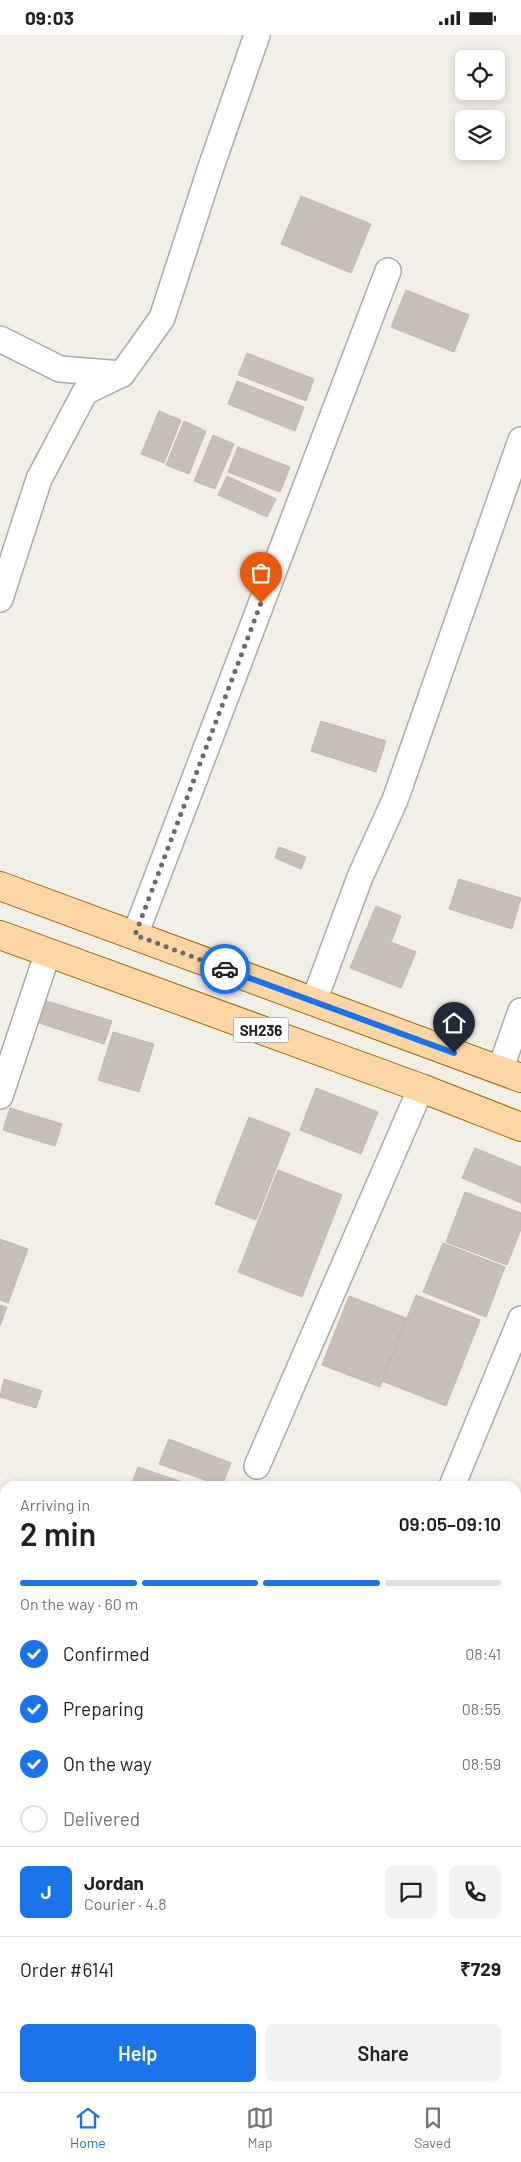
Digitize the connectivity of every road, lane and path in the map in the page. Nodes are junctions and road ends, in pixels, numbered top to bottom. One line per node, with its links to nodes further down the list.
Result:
1 (257, 35): 4 (street)
2 (388, 271): 9 (street)
3 (0, 339): 4 (street)
4 (122, 374): 6 (street)
5 (521, 440): 11 (street)
6 (0, 599)
7 (0, 886): 9 (main road)
8 (0, 935): 10 (main road, SH236)
9 (135, 935): 11 (main road)
10 (48, 952): 14 (main road, SH236); 15 (street)
11 (314, 1001): 13 (main road)
12 (521, 1011): 13 (street)
13 (511, 1074)
14 (421, 1088): 16 (main road, SH236); 18 (street)
15 (0, 1096)
16 (521, 1127)
17 (521, 1319): 19 (street)
18 (257, 1466)
19 (454, 1481)

